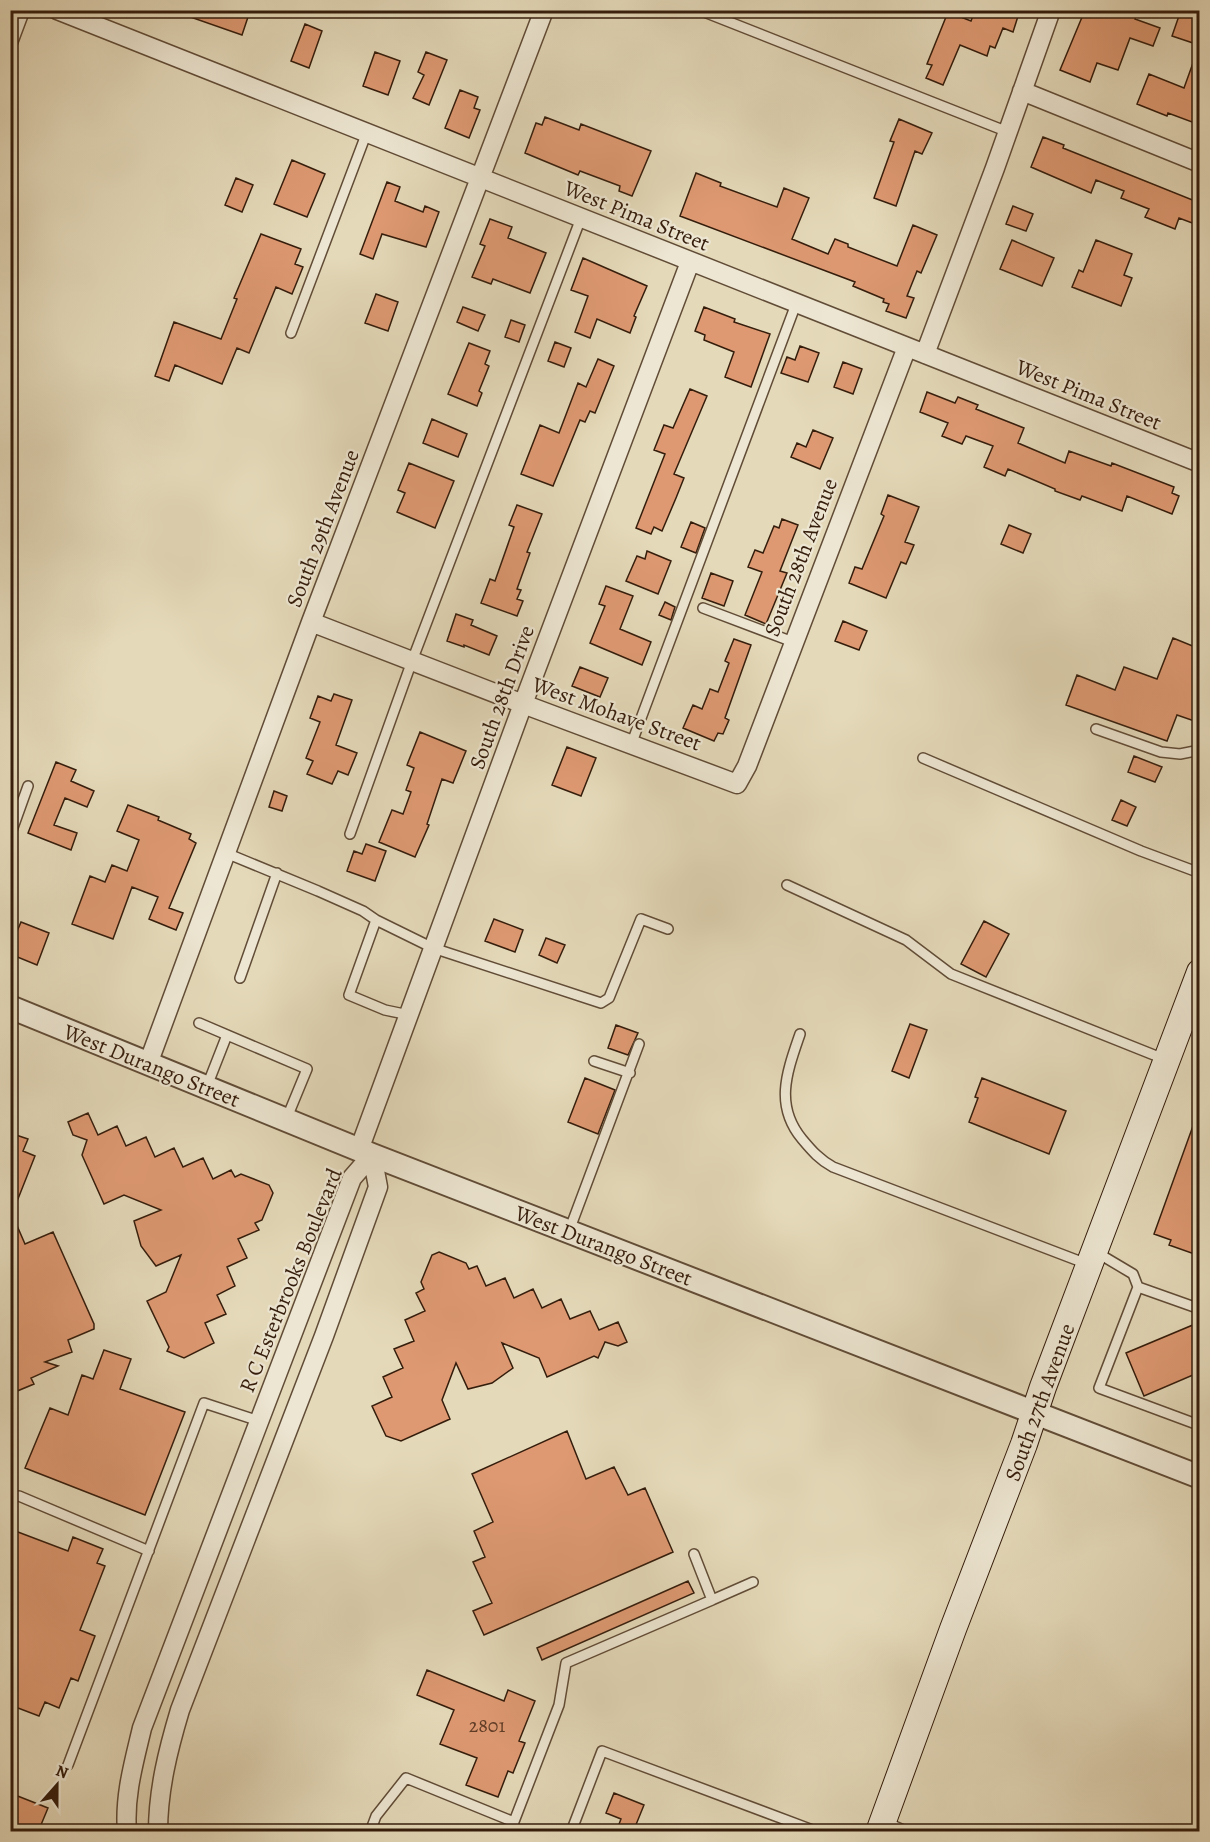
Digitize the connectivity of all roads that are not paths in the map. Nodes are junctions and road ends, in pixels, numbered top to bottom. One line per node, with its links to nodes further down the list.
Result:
1 (25, 10): 6 (lane)
2 (57, 10): 8 (street, West Pima Street)
3 (544, 10): 11 (street, South 29th Avenue)
4 (699, 10): 9 (lane)
5 (1051, 10): 7 (street)
6 (10, 50)
7 (1022, 91): 9 (street); 10 (street)
8 (367, 132): 11 (street, West Pima Street); 15 (lane)
9 (1008, 132): 17 (street)
10 (1200, 163)
11 (482, 177): 12 (street, West Pima Street); 20 (street, South 29th Avenue)
12 (581, 218): 13 (street, West Pima Street); 22 (lane)
13 (690, 262): 14 (street, West Pima Street); 23 (street, South 28th Drive)
14 (796, 304): 16 (street, West Pima Street); 25 (lane)
15 (291, 333)
16 (907, 347): 17 (street, West Pima Street); 21 (street, South 28th Avenue)
17 (925, 354): 18 (street, West Pima Street)
18 (1200, 463)
19 (703, 608): 21 (lane)
20 (311, 622): 22 (street, West Mohave Street); 32 (street, South 29th Avenue)
21 (793, 642): 28 (street, South 28th Avenue)
22 (412, 661): 23 (street, West Mohave Street); 30 (lane)
23 (523, 704): 25 (street, West Mohave Street); 38 (street, South 28th Drive)
24 (1096, 729): 26 (lane)
25 (632, 745): 28 (street, West Mohave Street)
26 (1200, 750)
27 (923, 758): 34 (lane)
28 (737, 784)
29 (28, 786): 31 (lane)
30 (350, 834)
31 (10, 836)
32 (226, 853): 33 (lane); 50 (street, South 29th Avenue)
33 (277, 873): 36 (lane); 40 (lane)
34 (1200, 873)
35 (787, 885): 48 (lane)
36 (376, 920): 38 (lane); 42 (lane)
37 (668, 929): 38 (lane)
38 (433, 948): 42 (street, South 28th Drive)
39 (1200, 972): 44 (main road, South 27th Avenue)
40 (240, 978)
41 (10, 1007): 50 (street, West Durango Street)
42 (408, 1015): 54 (street, South 28th Drive)
43 (199, 1023): 46 (lane)
44 (1190, 1025): 48 (main road, South 27th Avenue)
45 (800, 1034): 56 (lane)
46 (227, 1035): 52 (lane); 53 (lane)
47 (639, 1044): 51 (lane)
48 (1167, 1060): 56 (main road, South 27th Avenue)
49 (594, 1061): 51 (lane)
50 (148, 1064): 52 (street, West Durango Street)
51 (630, 1073): 55 (lane)
52 (207, 1088): 53 (street, West Durango Street)
53 (286, 1120): 54 (street, West Durango Street)
54 (365, 1152): 55 (street, West Durango Street); 61 (street, R C Esterbrooks Boulevard); 72 (street, R C Esterbrooks Boulevard)
55 (569, 1231): 59 (street, West Durango Street)
56 (1092, 1258): 57 (lane); 59 (main road, South 27th Avenue)
57 (1138, 1287): 58 (lane); 60 (lane)
58 (1200, 1309)
59 (1035, 1412): 62 (street, West Durango Street); 70 (main road, South 27th Avenue)
60 (1200, 1417)
61 (259, 1421): 64 (lane); 71 (street, R C Esterbrooks Boulevard)
62 (1200, 1477)
63 (10, 1496): 64 (lane)
64 (150, 1551): 68 (lane)
65 (694, 1554): 67 (lane)
66 (753, 1582): 67 (lane)
67 (712, 1600): 69 (lane)
68 (68, 1765)
69 (512, 1827): 73 (lane)
70 (881, 1827): 76 (lane)
71 (127, 1832)
72 (158, 1832)
73 (370, 1832)
74 (571, 1832): 75 (lane)
75 (818, 1832)
76 (908, 1832)

